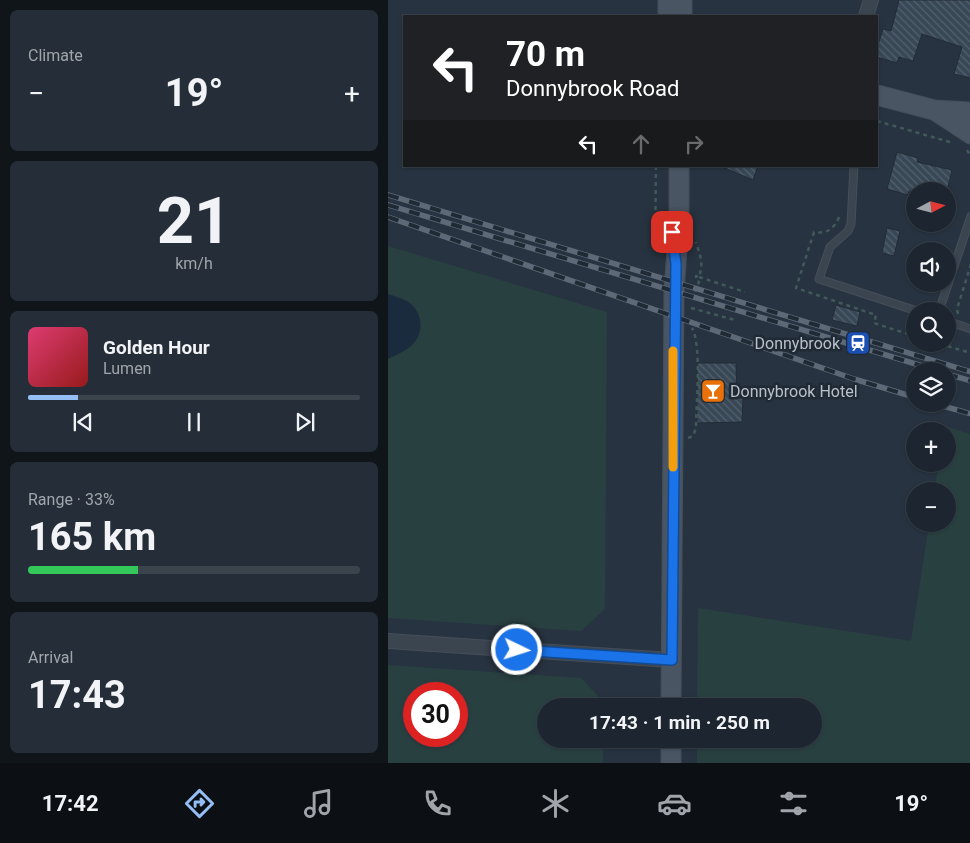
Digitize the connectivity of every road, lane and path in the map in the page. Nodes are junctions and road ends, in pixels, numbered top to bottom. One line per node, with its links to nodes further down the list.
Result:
1 (668, 0): 5 (main road)
2 (682, 0): 6 (main road)
3 (689, 0): 7 (main road)
4 (871, 0): 8 (street)
5 (668, 15)
6 (682, 15)
7 (689, 15)
8 (866, 15)
9 (878, 95): 10 (main road)
10 (934, 110): 11 (main road); 13 (main road)
11 (970, 112)
12 (878, 121): 13 (path)
13 (965, 140)
14 (656, 167): 20 (path)
15 (667, 167): 20 (main road)
16 (680, 167): 20 (main road)
17 (854, 167): 26 (lane)
18 (970, 216): 24 (lane)
19 (696, 238): 22 (path)
20 (676, 264): 36 (main road)
21 (970, 264): 31 (path)
22 (699, 277): 23 (path); 25 (path)
23 (744, 292)
24 (942, 302)
25 (687, 303)
26 (906, 308)
27 (687, 312): 28 (path)
28 (735, 320)
29 (690, 322): 36 (path)
30 (874, 323): 33 (path)
31 (956, 324): 32 (lane)
32 (970, 329)
33 (906, 333)
34 (956, 348): 35 (path)
35 (970, 353)
36 (673, 443): 38 (main road)
37 (388, 642): 38 (street)
38 (672, 660): 39 (main road)
39 (671, 698)
40 (671, 748): 41 (main road)
41 (671, 763)

